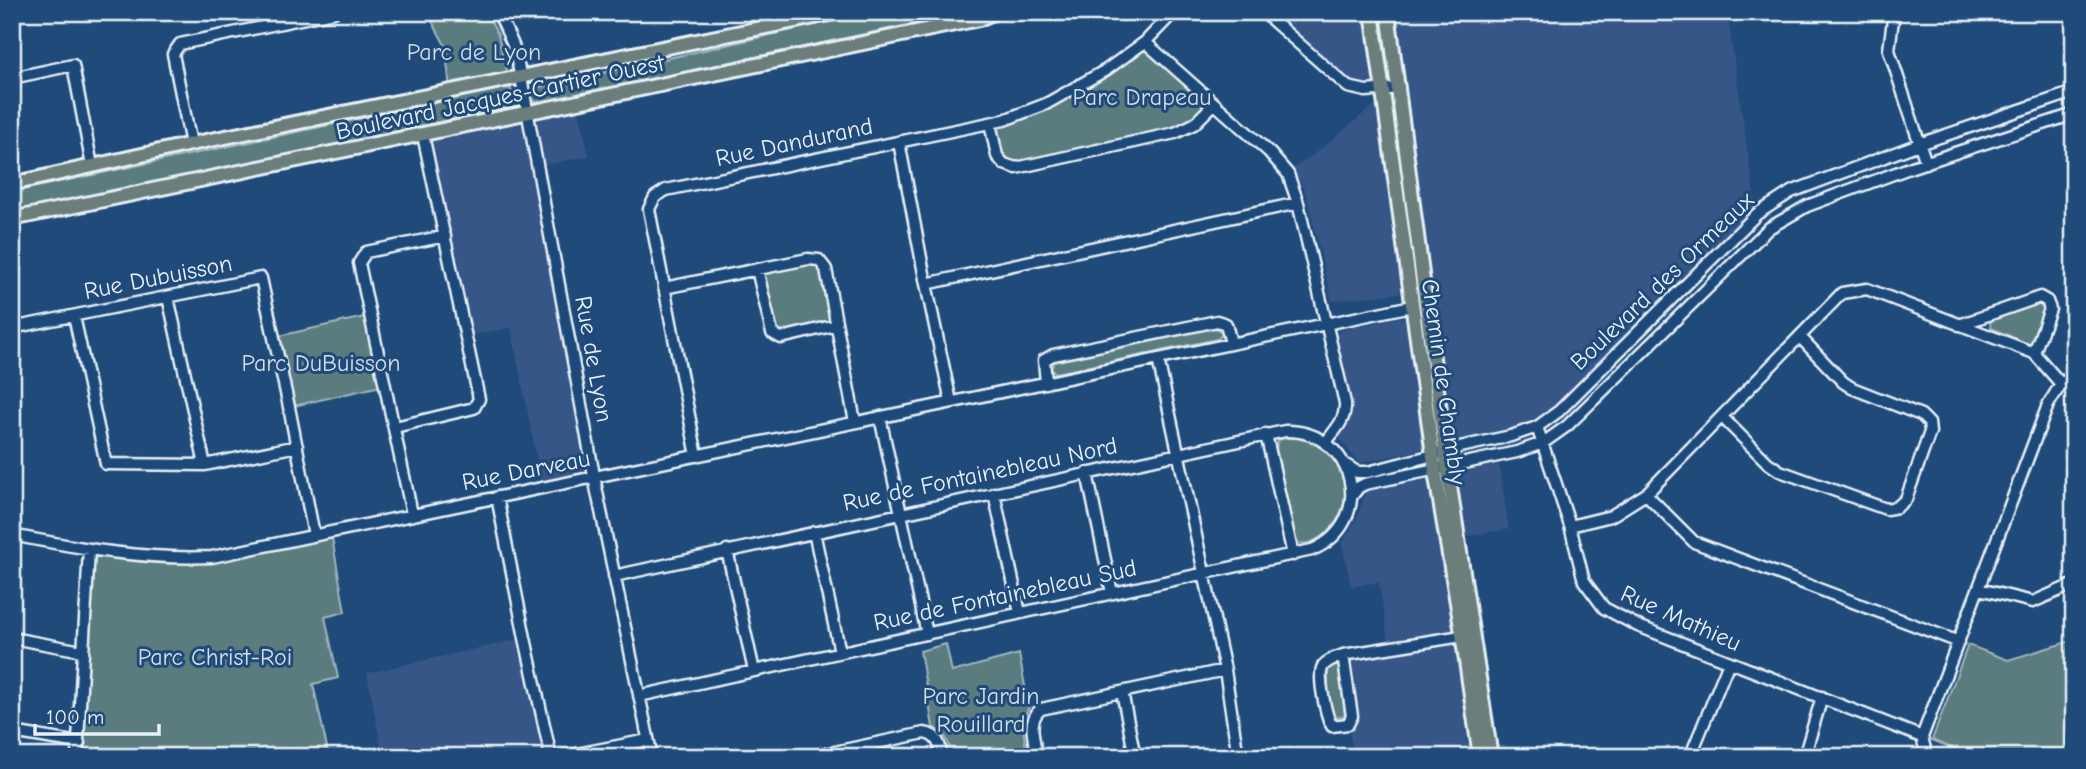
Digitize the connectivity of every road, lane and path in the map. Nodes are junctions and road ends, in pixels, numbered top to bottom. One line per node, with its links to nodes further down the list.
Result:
1 (334, 12): 23 (street)
2 (498, 12): 12 (street, Rue de Lyon)
3 (839, 12): 10 (main road, Boulevard Jacques-Cartier Ouest)
4 (995, 12): 18 (main road, Boulevard Jacques-Cartier Ouest)
5 (1174, 12): 11 (street, Rue Dandurand)
6 (1263, 12): 15 (street)
7 (1372, 12): 15 (main road, Chemin de Chambly)
8 (1388, 12): 14 (main road, Chemin de Chambly)
9 (1894, 12): 24 (street)
10 (793, 17): 12 (main road, Boulevard Jacques-Cartier Ouest)
11 (1145, 42): 17 (street); 20 (street, Rue Dandurand)
12 (521, 77): 18 (street, Rue de Lyon); 23 (main road, Boulevard Jacques-Cartier Ouest)
13 (12, 78): 26 (street)
14 (1399, 88): 15 (street); 60 (main road, Chemin de Chambly)
15 (1383, 89): 35 (main road, Chemin de Chambly)
16 (2074, 92): 24 (street, Boulevard des Ormeaux)
17 (1214, 104): 20 (street); 28 (street)
18 (527, 114): 21 (main road, Boulevard Jacques-Cartier Ouest); 64 (street, Rue de Lyon)
19 (2074, 114): 25 (street, Boulevard des Ormeaux)
20 (990, 122): 22 (street, Rue Dandurand)
21 (423, 135): 29 (main road, Boulevard Jacques-Cartier Ouest); 30 (street)
22 (899, 142): 32 (street); 33 (street, Rue Dandurand)
23 (191, 144): 26 (main road, Boulevard Jacques-Cartier Ouest)
24 (1919, 144): 25 (street); 53 (street, Boulevard des Ormeaux)
25 (1926, 163): 56 (street, Boulevard des Ormeaux)
26 (92, 166): 27 (main road, Boulevard Jacques-Cartier Ouest)
27 (12, 184)
28 (1298, 203): 32 (street); 37 (street)
29 (12, 219)
30 (444, 236): 52 (street); 52 (street)
31 (757, 269): 33 (street); 38 (street); 38 (street)
32 (926, 284): 48 (street)
33 (664, 288): 59 (street, Rue Dandurand)
34 (168, 297): 36 (street, Rue Dubuisson); 57 (street, Rue Dubuisson); 62 (street)
35 (1412, 306): 37 (street, Rue Darveau); 60 (main road, Chemin de Chambly)
36 (74, 316): 40 (street, Rue Dubuisson); 62 (street)
37 (1327, 323): 42 (street, Rue Darveau); 55 (street)
38 (836, 325): 51 (street)
39 (1959, 325): 41 (street); 43 (street); 43 (street)
40 (12, 328)
41 (1800, 337): 50 (street); 50 (street)
42 (1231, 344): 44 (street, Rue Darveau); 46 (street)
43 (2034, 353): 47 (street)
44 (1158, 359): 46 (street, Rue Darveau); 58 (street)
45 (2074, 376): 47 (street)
46 (1046, 383): 48 (street, Rue Darveau)
47 (2061, 384): 81 (street)
48 (951, 402): 49 (street, Rue Darveau)
49 (880, 417): 51 (street, Rue Darveau); 69 (street)
50 (1722, 417): 66 (street)
51 (855, 422): 59 (street, Rue Darveau)
52 (395, 427): 70 (street)
53 (1537, 427): 56 (street, Rue Mathieu); 60 (street, Boulevard des Ormeaux)
54 (1266, 434): 55 (street, Rue de Fontainebleau Nord); 58 (street, Rue de Fontainebleau Nord); 77 (street)
55 (1325, 442): 61 (street)
56 (1542, 443): 60 (street, Boulevard des Ormeaux); 71 (street, Rue Mathieu)
57 (297, 446): 62 (street); 74 (street, Rue Dubuisson)
58 (1179, 453): 63 (street, Rue de Fontainebleau Nord); 78 (street)
59 (697, 456): 64 (street, Rue Darveau)
60 (1440, 461): 61 (street); 68 (street); 85 (main road, Chemin de Chambly)
61 (1344, 464): 68 (street)
62 (205, 465)
63 (1087, 473): 65 (street, Rue de Fontainebleau Nord); 82 (street)
64 (594, 478): 67 (street, Rue Darveau); 79 (street, Rue de Lyon)
65 (994, 493): 69 (street, Rue de Fontainebleau Nord); 83 (street)
66 (1646, 494): 71 (street); 87 (street)
67 (497, 497): 70 (street, Rue Darveau); 103 (street)
68 (1351, 497): 77 (street, Rue de Fontainebleau Sud)
69 (901, 513): 72 (street, Rue de Fontainebleau Nord); 84 (street)
70 (412, 514): 74 (street, Rue Darveau)
71 (1570, 526): 91 (street, Rue Mathieu)
72 (814, 532): 76 (street, Rue de Fontainebleau Nord); 89 (street)
73 (12, 535): 75 (street, Rue Darveau)
74 (314, 535): 75 (street, Rue Darveau)
75 (89, 550): 88 (street)
76 (727, 551): 79 (street, Rue de Fontainebleau Nord); 93 (street)
77 (1293, 555): 78 (street, Rue de Fontainebleau Sud)
78 (1205, 573): 82 (street, Rue de Fontainebleau Sud); 92 (street)
79 (614, 576): 95 (street, Rue de Lyon)
80 (2074, 584): 81 (street)
81 (1979, 589): 87 (street)
82 (1112, 593): 83 (street, Rue de Fontainebleau Sud)
83 (1020, 613): 84 (street, Rue de Fontainebleau Sud)
84 (928, 634): 89 (street, Rue de Fontainebleau Sud)
85 (1467, 635): 90 (street); 111 (main road, Chemin de Chambly); 112 (main road, Chemin de Chambly)
86 (12, 638): 88 (street)
87 (1959, 642): 98 (street)
88 (82, 650): 100 (street)
89 (840, 652): 93 (street, Rue de Fontainebleau Sud)
90 (1342, 655): 90 (street)
91 (1729, 662): 96 (street, Rue Mathieu); 113 (street)
92 (1225, 670): 94 (street); 110 (street)
93 (754, 671): 95 (street, Rue de Fontainebleau Sud)
94 (1122, 692): 108 (street); 109 (street)
95 (639, 696): 99 (street, Rue de Lyon)
96 (1822, 697): 98 (street, Rue Mathieu); 114 (street)
97 (12, 732): 100 (street)
98 (1923, 737): 115 (street)
99 (648, 740): 104 (street); 105 (street, Rue de Lyon)
100 (79, 743): 102 (street)
101 (845, 753): 106 (street); 107 (street)
102 (77, 757)
103 (551, 757)
104 (561, 757)
105 (652, 757)
106 (811, 757)
107 (942, 757)
108 (1037, 757)
109 (1135, 757)
110 (1238, 757)
111 (1480, 757)
112 (1491, 757)
113 (1690, 757)
114 (1804, 757)
115 (1927, 757)

